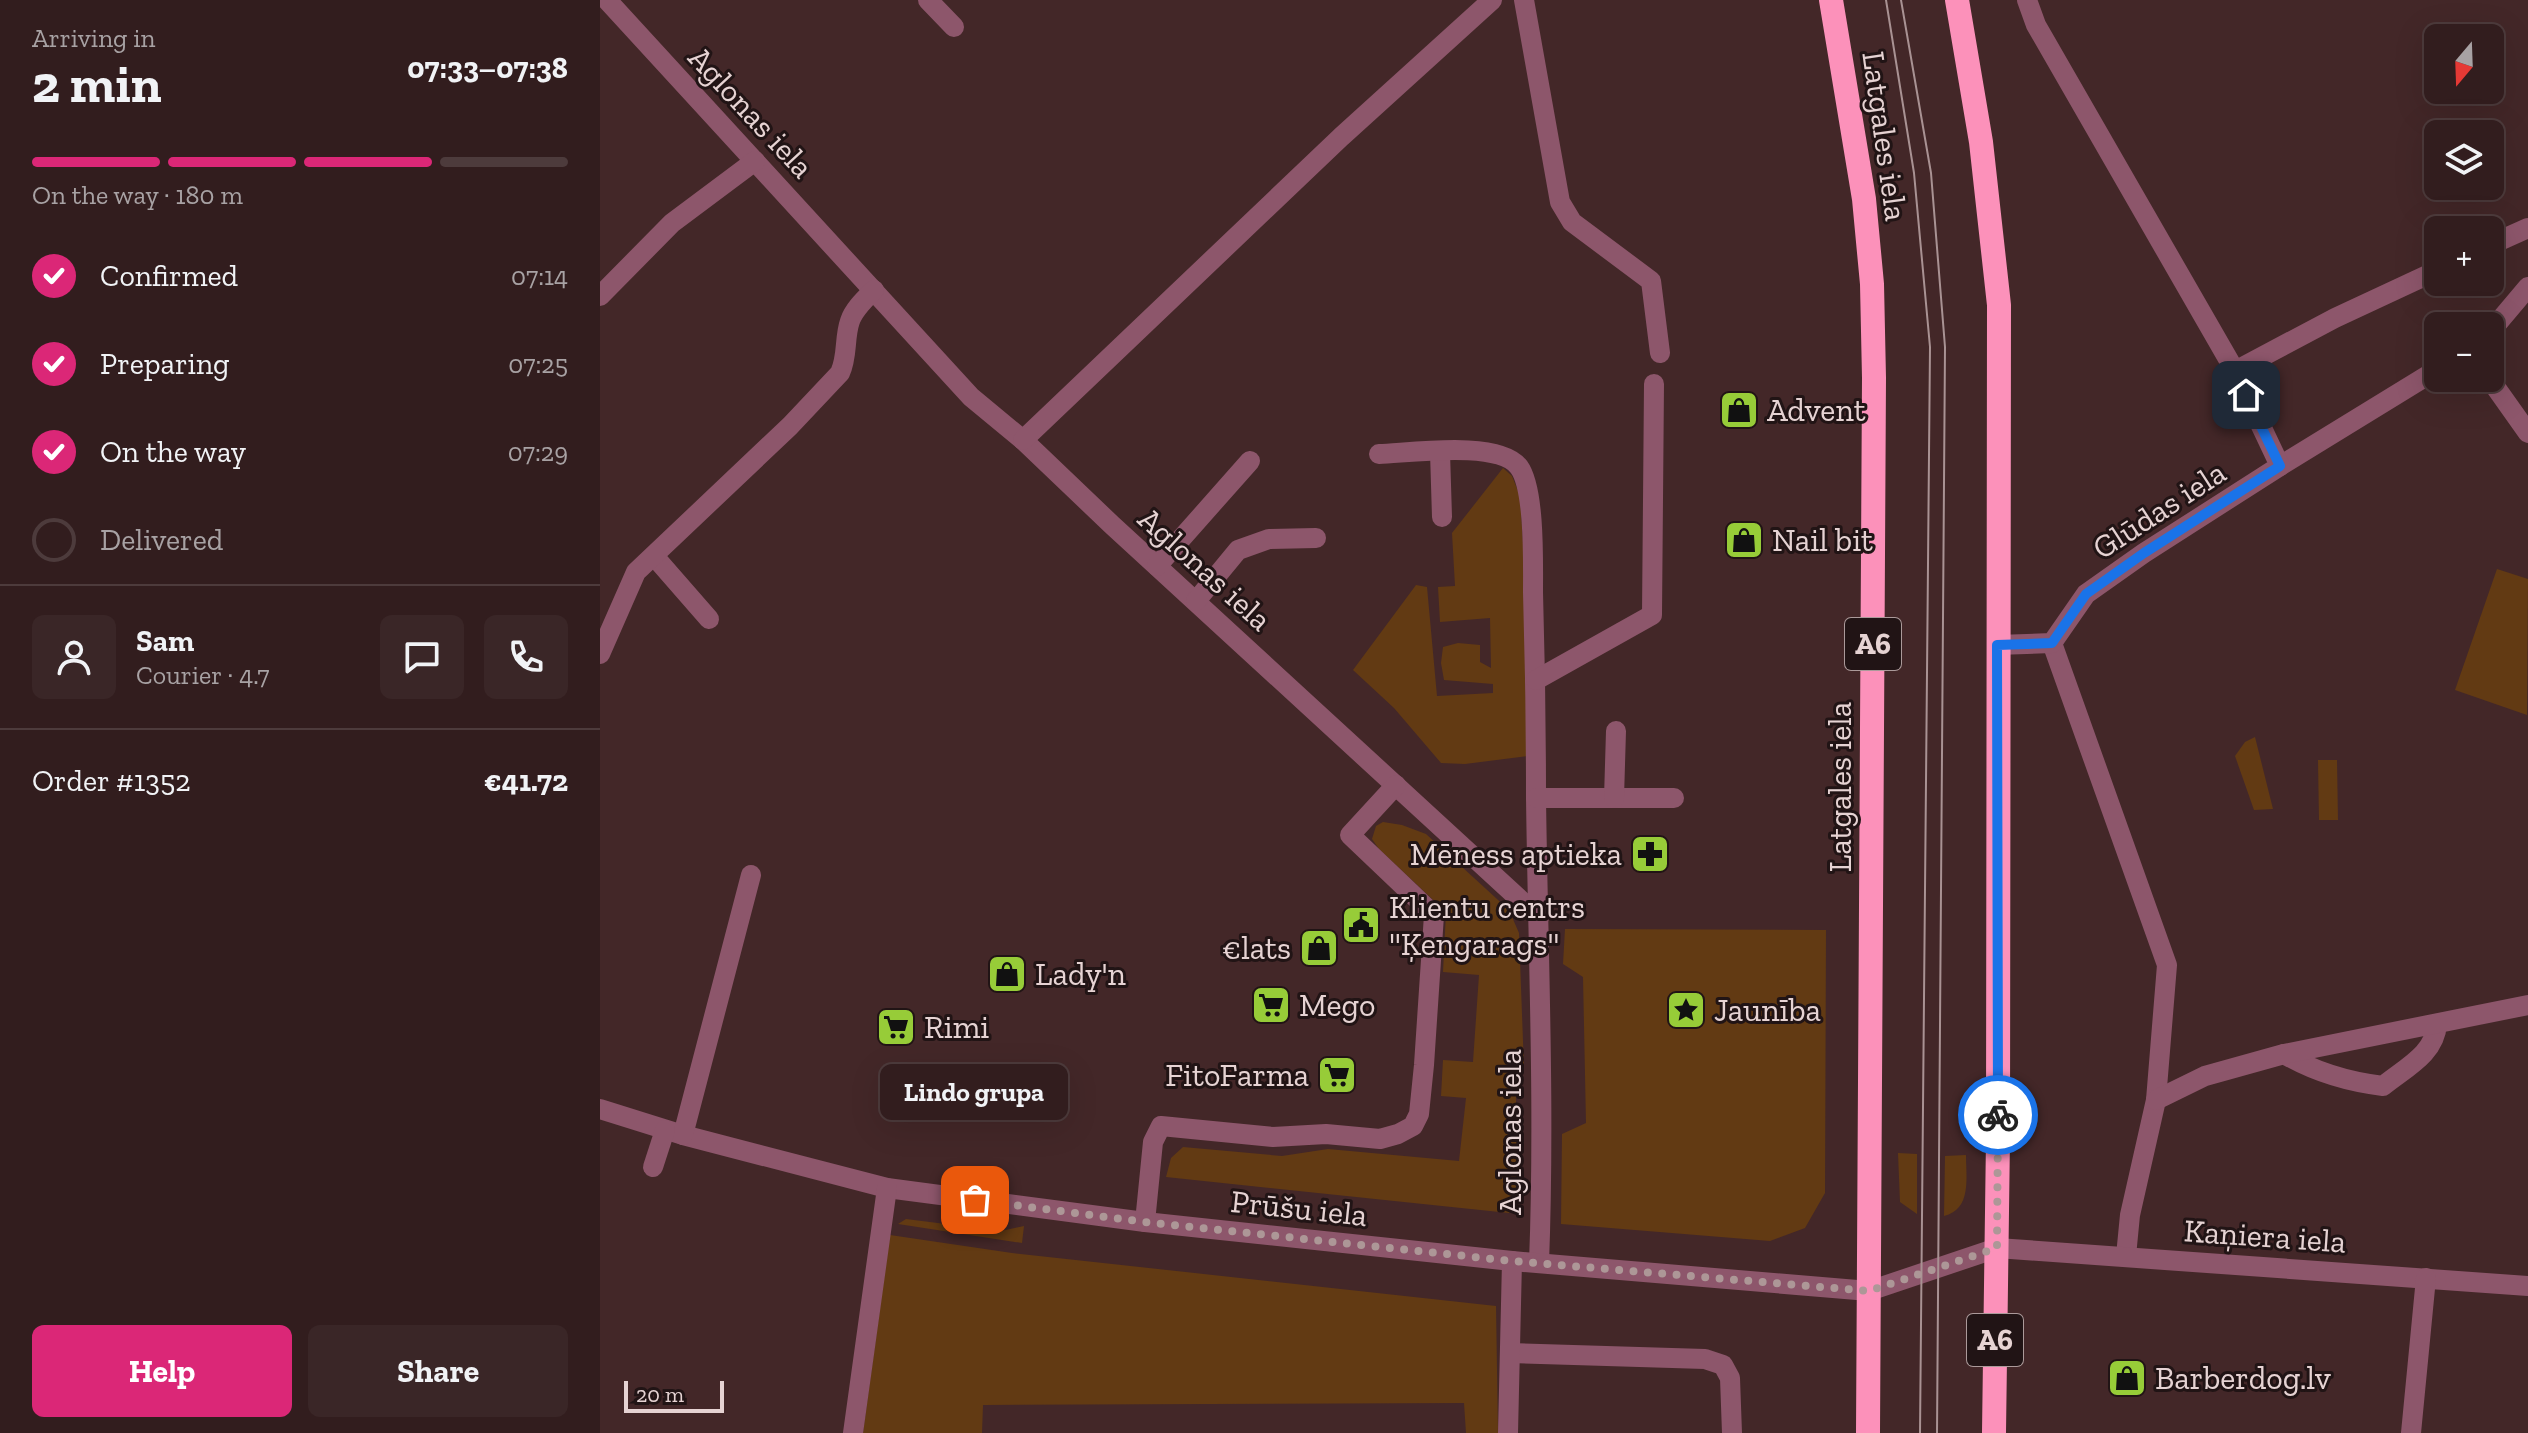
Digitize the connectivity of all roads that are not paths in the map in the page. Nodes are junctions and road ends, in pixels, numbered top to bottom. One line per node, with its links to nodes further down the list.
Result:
1 (607, 0): 9 (street, Aglonas iela)
2 (928, 0): 8 (street)
3 (1492, 0): 23 (street)
4 (1524, 0): 17 (street)
5 (1831, 0): 60 (highway, Latgales iela / A6)
6 (1957, 0): 36 (highway, A6)
7 (2027, 0): 18 (street)
8 (954, 27)
9 (755, 161): 14 (street, Aglonas iela); 15 (street)
10 (2528, 228): 11 (street)
11 (2504, 239)
12 (2424, 277): 18 (street)
13 (2528, 287): 16 (street)
14 (874, 290): 23 (street, Aglonas iela); 30 (street)
15 (600, 296)
16 (2504, 315)
17 (1660, 353)
18 (2235, 371): 27 (street)
19 (2424, 378): 27 (street, Glūdas iela)
20 (1654, 384): 37 (street)
21 (2499, 392): 22 (street)
22 (2528, 433)
23 (1023, 440): 31 (street, Aglonas iela)
24 (1440, 452): 25 (street); 28 (street); 37 (street)
25 (1379, 454)
26 (1250, 461): 31 (street)
27 (2280, 466): 35 (street, Glūdas iela)
28 (1442, 517)
29 (1316, 538): 32 (street)
30 (654, 556): 33 (street); 34 (street)
31 (1157, 566): 32 (street, Aglonas iela)
32 (1196, 601): 39 (street, Aglonas iela)
33 (709, 619)
34 (602, 643)
35 (2052, 643): 36 (street); 48 (street)
36 (1997, 645): 54 (highway, A6)
37 (1536, 680): 40 (street)
38 (1616, 731): 41 (street)
39 (1396, 785): 44 (street, Aglonas iela); 53 (street)
40 (1536, 798): 41 (street); 44 (street)
41 (1614, 798): 42 (street)
42 (1674, 798)
43 (751, 875): 50 (street)
44 (1539, 917): 57 (street, Aglonas iela)
45 (2528, 1005): 46 (street)
46 (2437, 1024): 47 (street); 47 (street)
47 (2284, 1054): 48 (street)
48 (2156, 1100): 55 (street)
49 (600, 1109): 50 (street, Prūšu iela)
50 (674, 1132): 51 (street); 52 (street, Prūšu iela)
51 (653, 1167)
52 (887, 1188): 53 (street, Prūšu iela); 62 (street)
53 (1145, 1222): 56 (street, Prūšu iela)
54 (1997, 1248): 55 (street, Kaņiera iela); 60 (street, Prūšu iela); 66 (highway, A6)
55 (2126, 1256): 58 (street, Kaņiera iela)
56 (1512, 1261): 57 (street, Prūšu iela); 61 (street)
57 (1539, 1263): 60 (street, Prūšu iela)
58 (2426, 1278): 59 (street, Kaņiera iela); 67 (street)
59 (2528, 1286)
60 (1869, 1291): 65 (highway, Latgales iela / A6)
61 (1510, 1353): 63 (street); 64 (street)
62 (853, 1433)
63 (1508, 1433)
64 (1732, 1433)
65 (1868, 1433)
66 (1994, 1433)
67 (2411, 1433)

